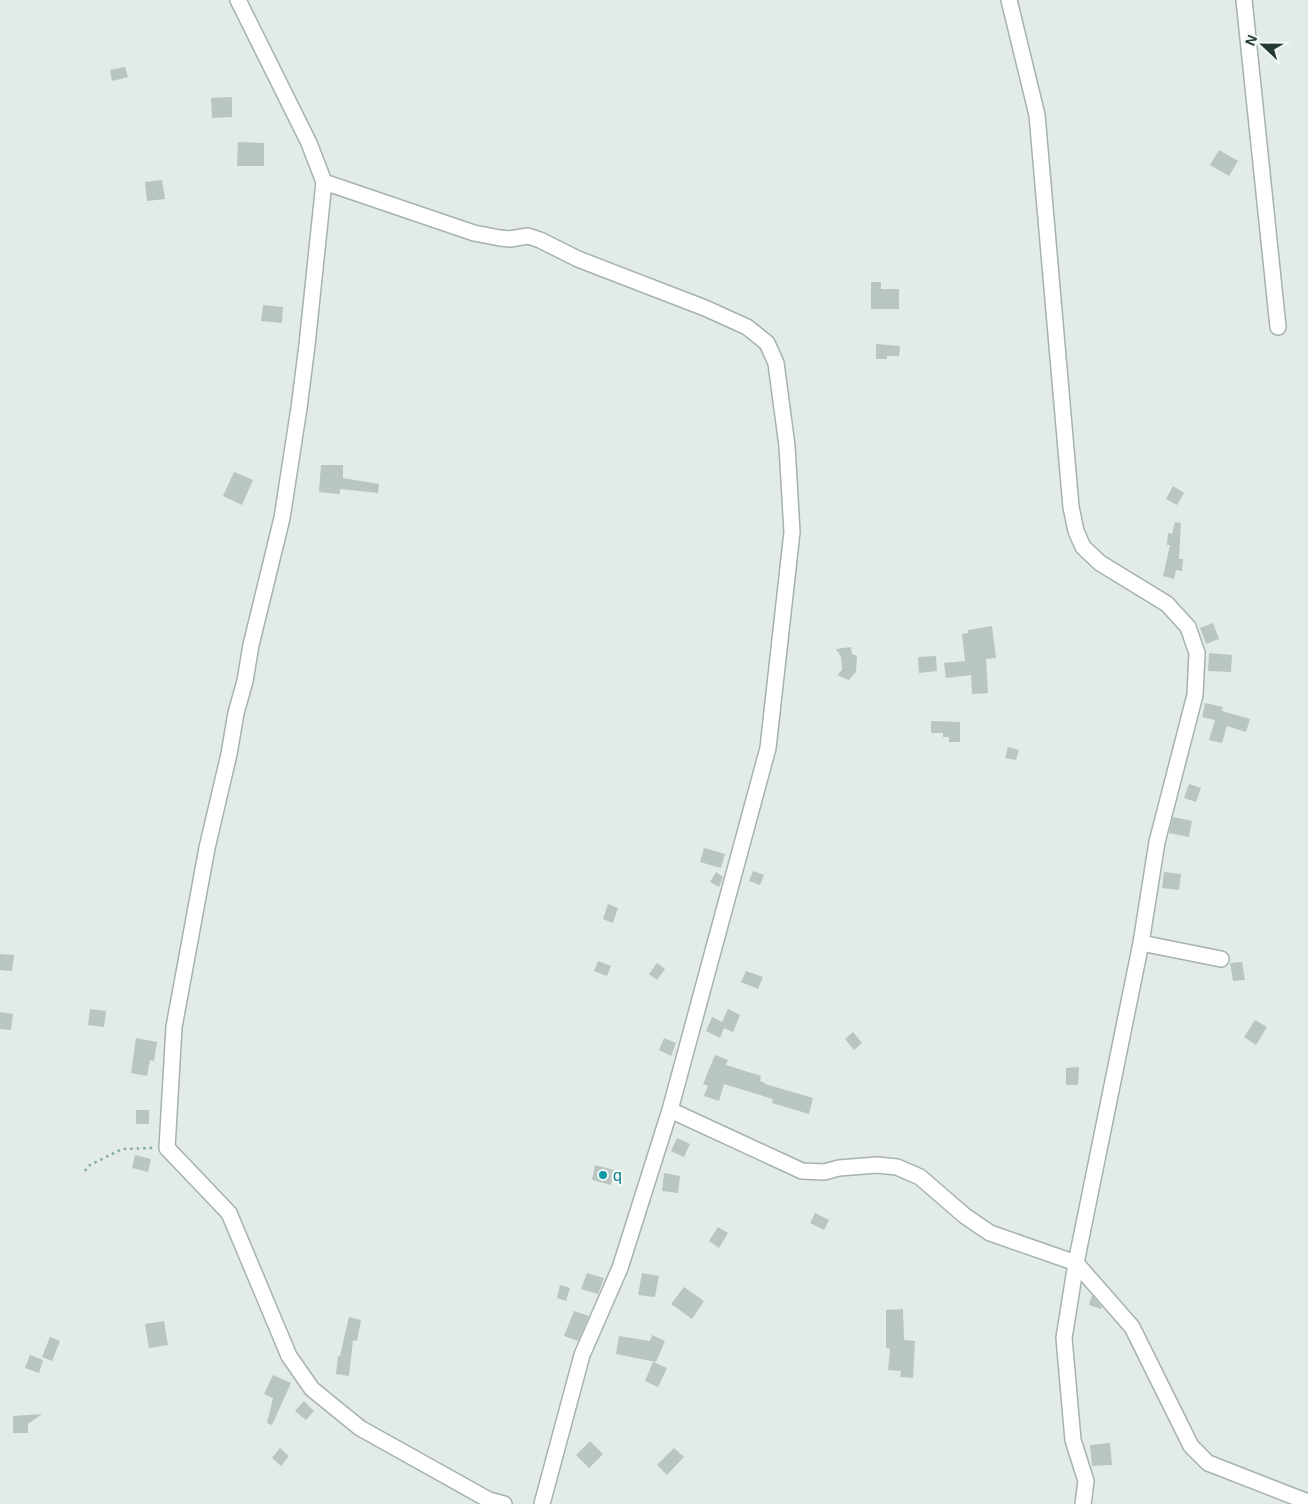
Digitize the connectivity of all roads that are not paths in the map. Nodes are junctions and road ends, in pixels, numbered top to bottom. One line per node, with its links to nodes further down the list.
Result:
1 (238, 0): 4 (street)
2 (1009, 0): 6 (street)
3 (1244, 0): 5 (street)
4 (324, 182): 8 (street); 11 (street)
5 (1278, 327)
6 (1140, 944): 7 (street); 9 (street)
7 (1220, 958)
8 (670, 1110): 9 (street); 12 (street)
9 (1076, 1263): 10 (street); 13 (street)
10 (1308, 1502)
11 (504, 1504)
12 (542, 1504)
13 (1083, 1504)

